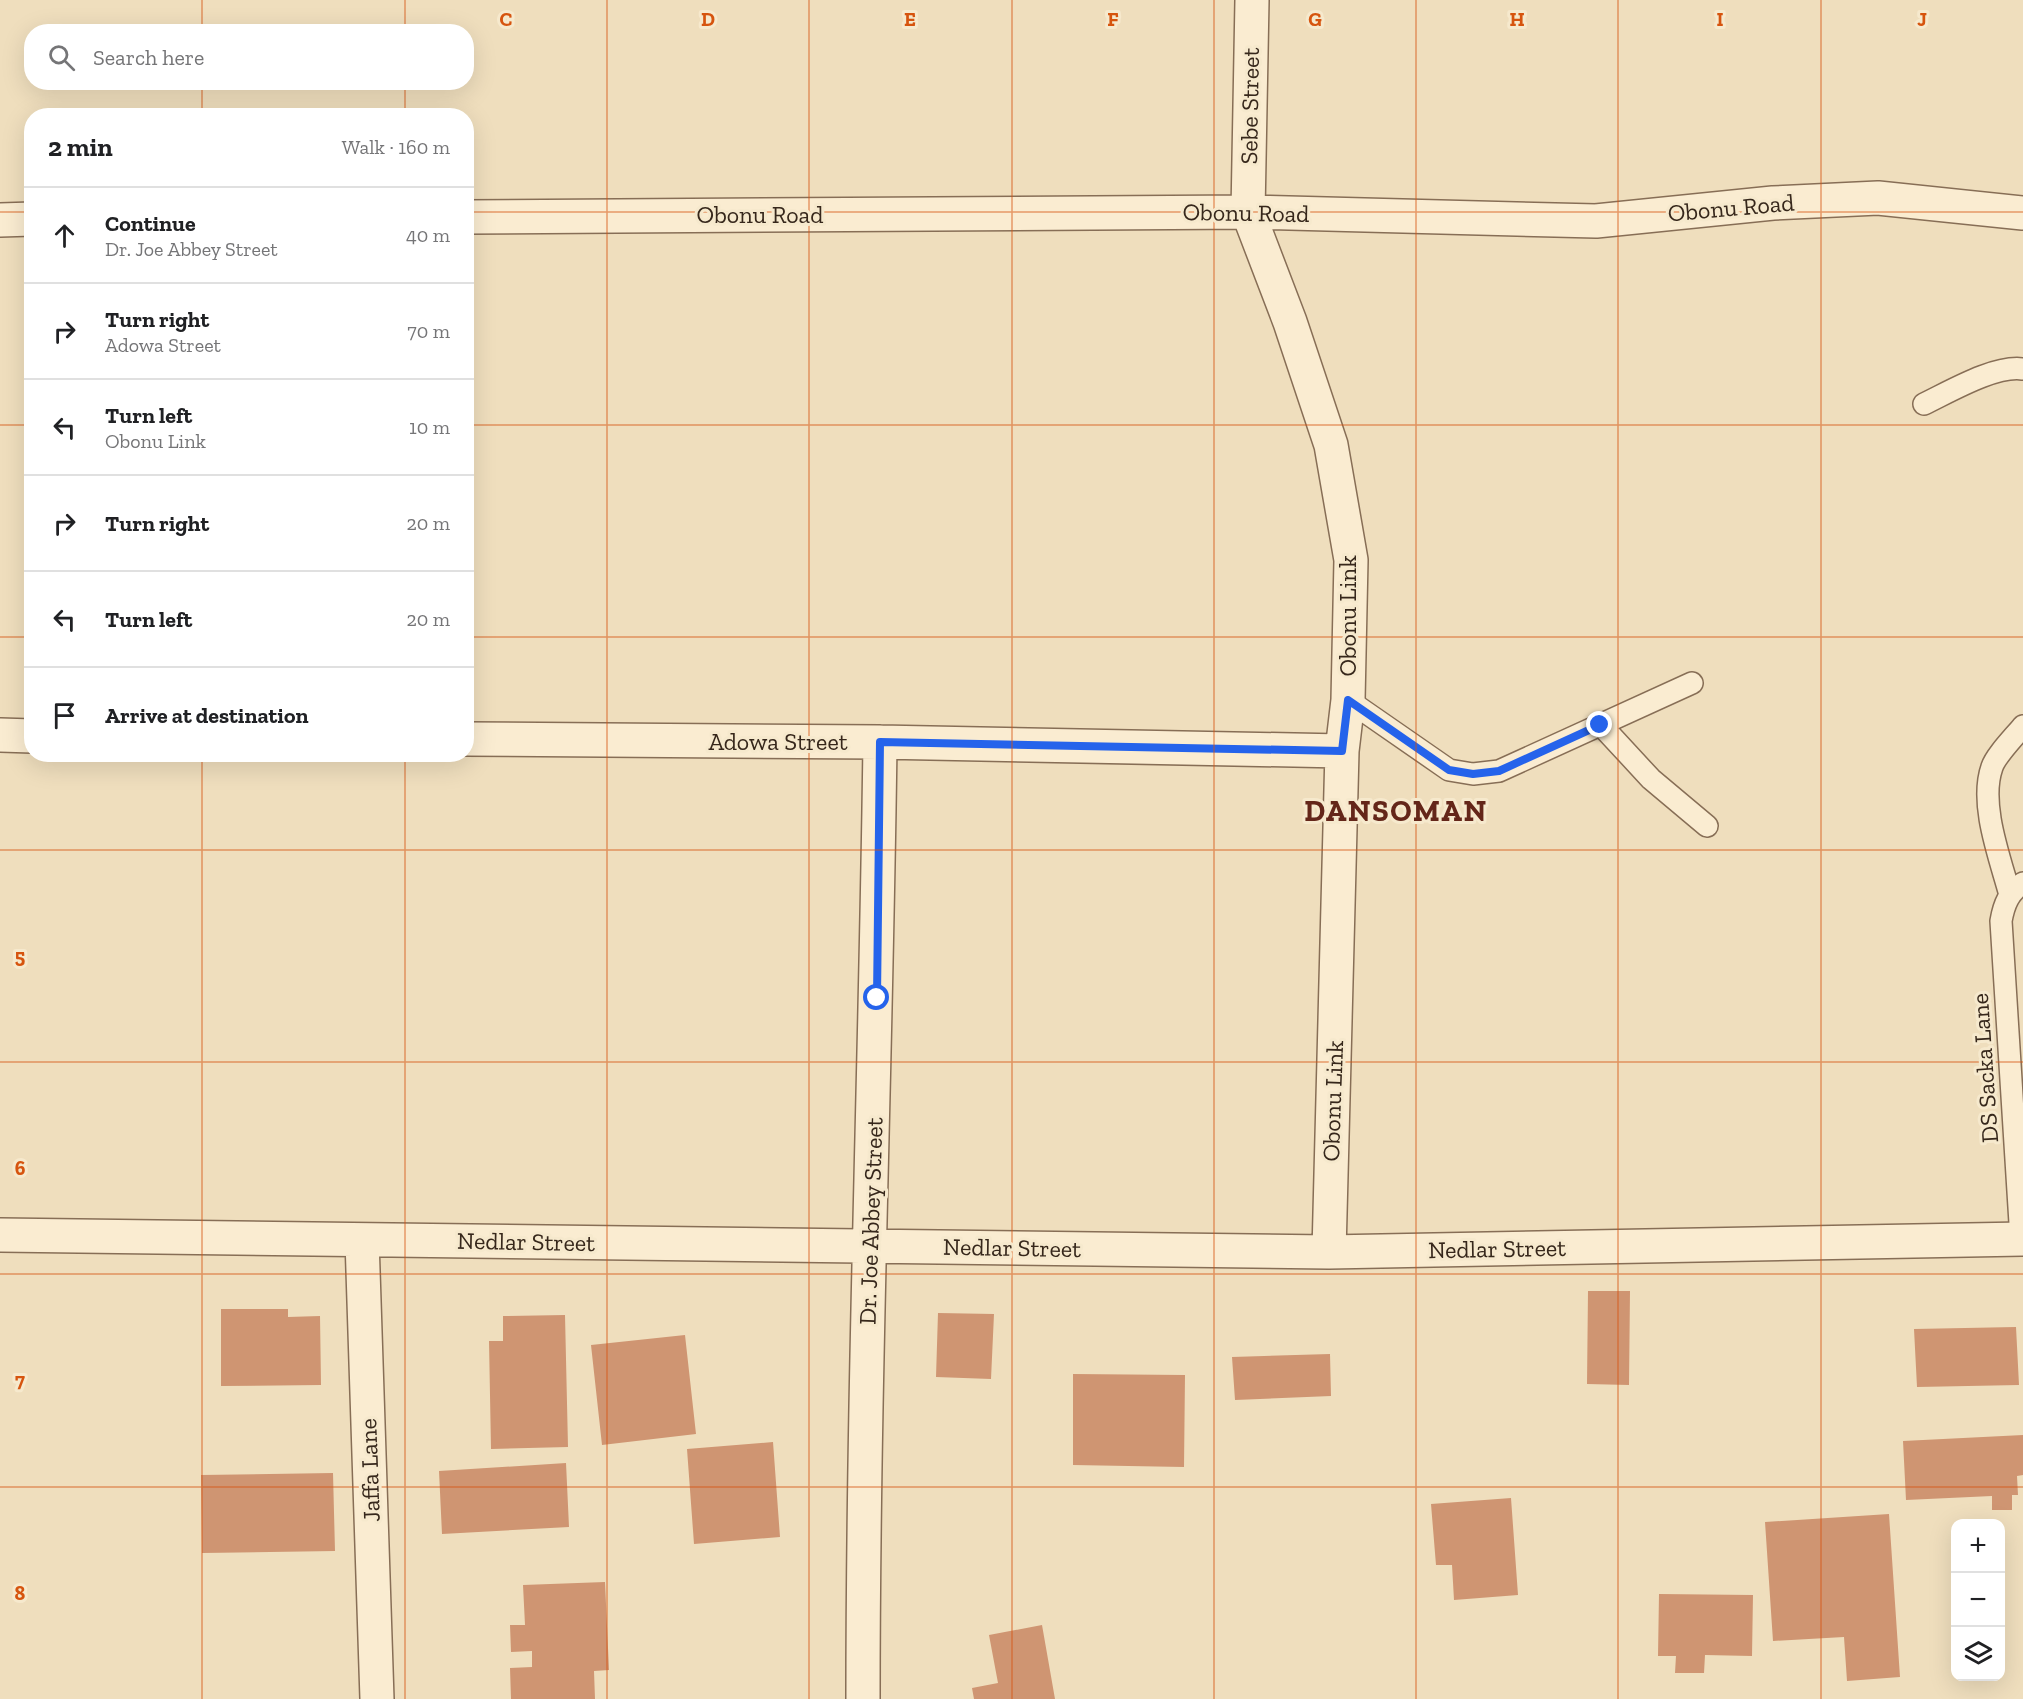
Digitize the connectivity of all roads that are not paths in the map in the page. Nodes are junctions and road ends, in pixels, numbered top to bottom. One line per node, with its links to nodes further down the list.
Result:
1 (1252, 0): 2 (street, Sebe Street)
2 (1248, 212): 3 (street, Obonu Road); 4 (street, Obonu Road); 10 (street, Obonu Link)
3 (2023, 213)
4 (474, 217)
5 (24, 219): 6 (street)
6 (0, 220)
7 (2023, 369): 8 (lane)
8 (1924, 404)
9 (1692, 683): 11 (lane)
10 (1348, 700): 11 (lane); 17 (street, Obonu Link)
11 (1600, 725): 18 (lane)
12 (2023, 726): 19 (lane, DS Sacka Lane)
13 (0, 735): 14 (street)
14 (24, 736)
15 (474, 739): 16 (street, Adowa Street)
16 (880, 742): 17 (street, Adowa Street); 23 (street, Dr. Joe Abbey Street)
17 (1342, 751): 24 (street, Obonu Link)
18 (1707, 826)
19 (2016, 889): 21 (lane, DS Sacka Lane)
20 (0, 1235): 22 (street, Nedlar Street)
21 (2022, 1239): 24 (street, Nedlar Street)
22 (362, 1240): 23 (street, Nedlar Street); 25 (street, Jaffa Lane)
23 (870, 1246): 24 (street, Nedlar Street); 26 (street, Dr. Joe Abbey Street)
24 (1329, 1252)
25 (377, 1699)
26 (863, 1699)

